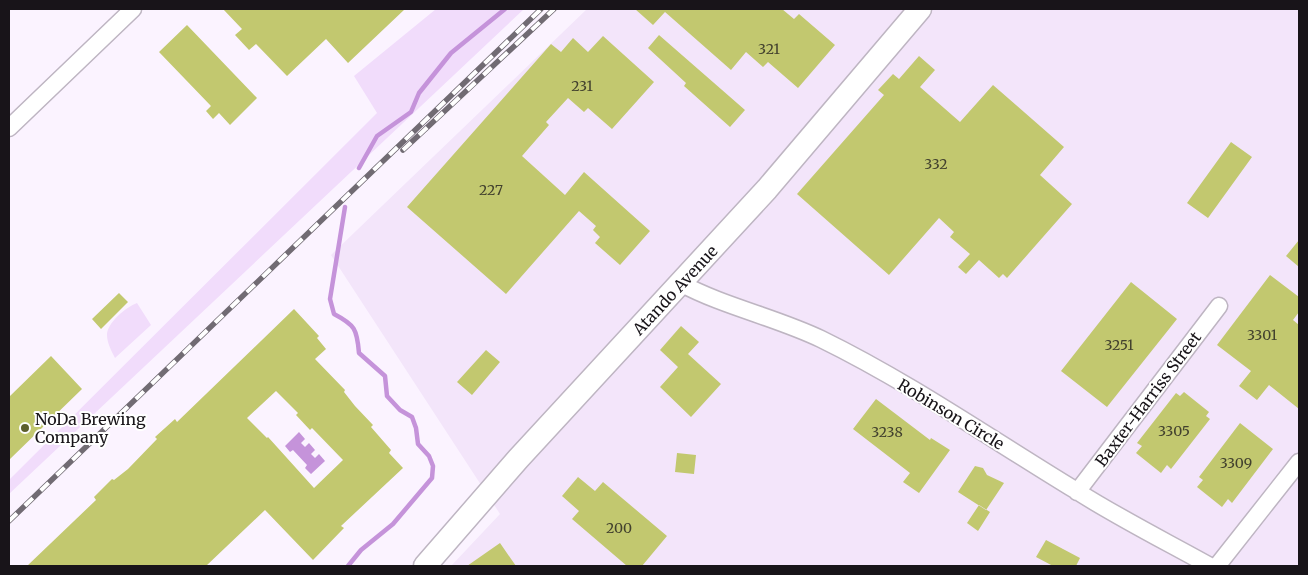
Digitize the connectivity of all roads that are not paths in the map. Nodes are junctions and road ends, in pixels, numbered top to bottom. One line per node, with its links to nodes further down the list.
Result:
1 (133, 9): 3 (street)
2 (920, 9): 4 (main road, Atando Avenue)
3 (9, 128)
4 (680, 283): 7 (street, Robinson Circle); 8 (main road, Atando Avenue)
5 (1219, 306): 7 (street, Baxter-Harriss Street)
6 (1299, 462): 10 (street)
7 (1077, 492): 9 (street, Robinson Circle)
8 (425, 566)
9 (1210, 566)
10 (1217, 566)

